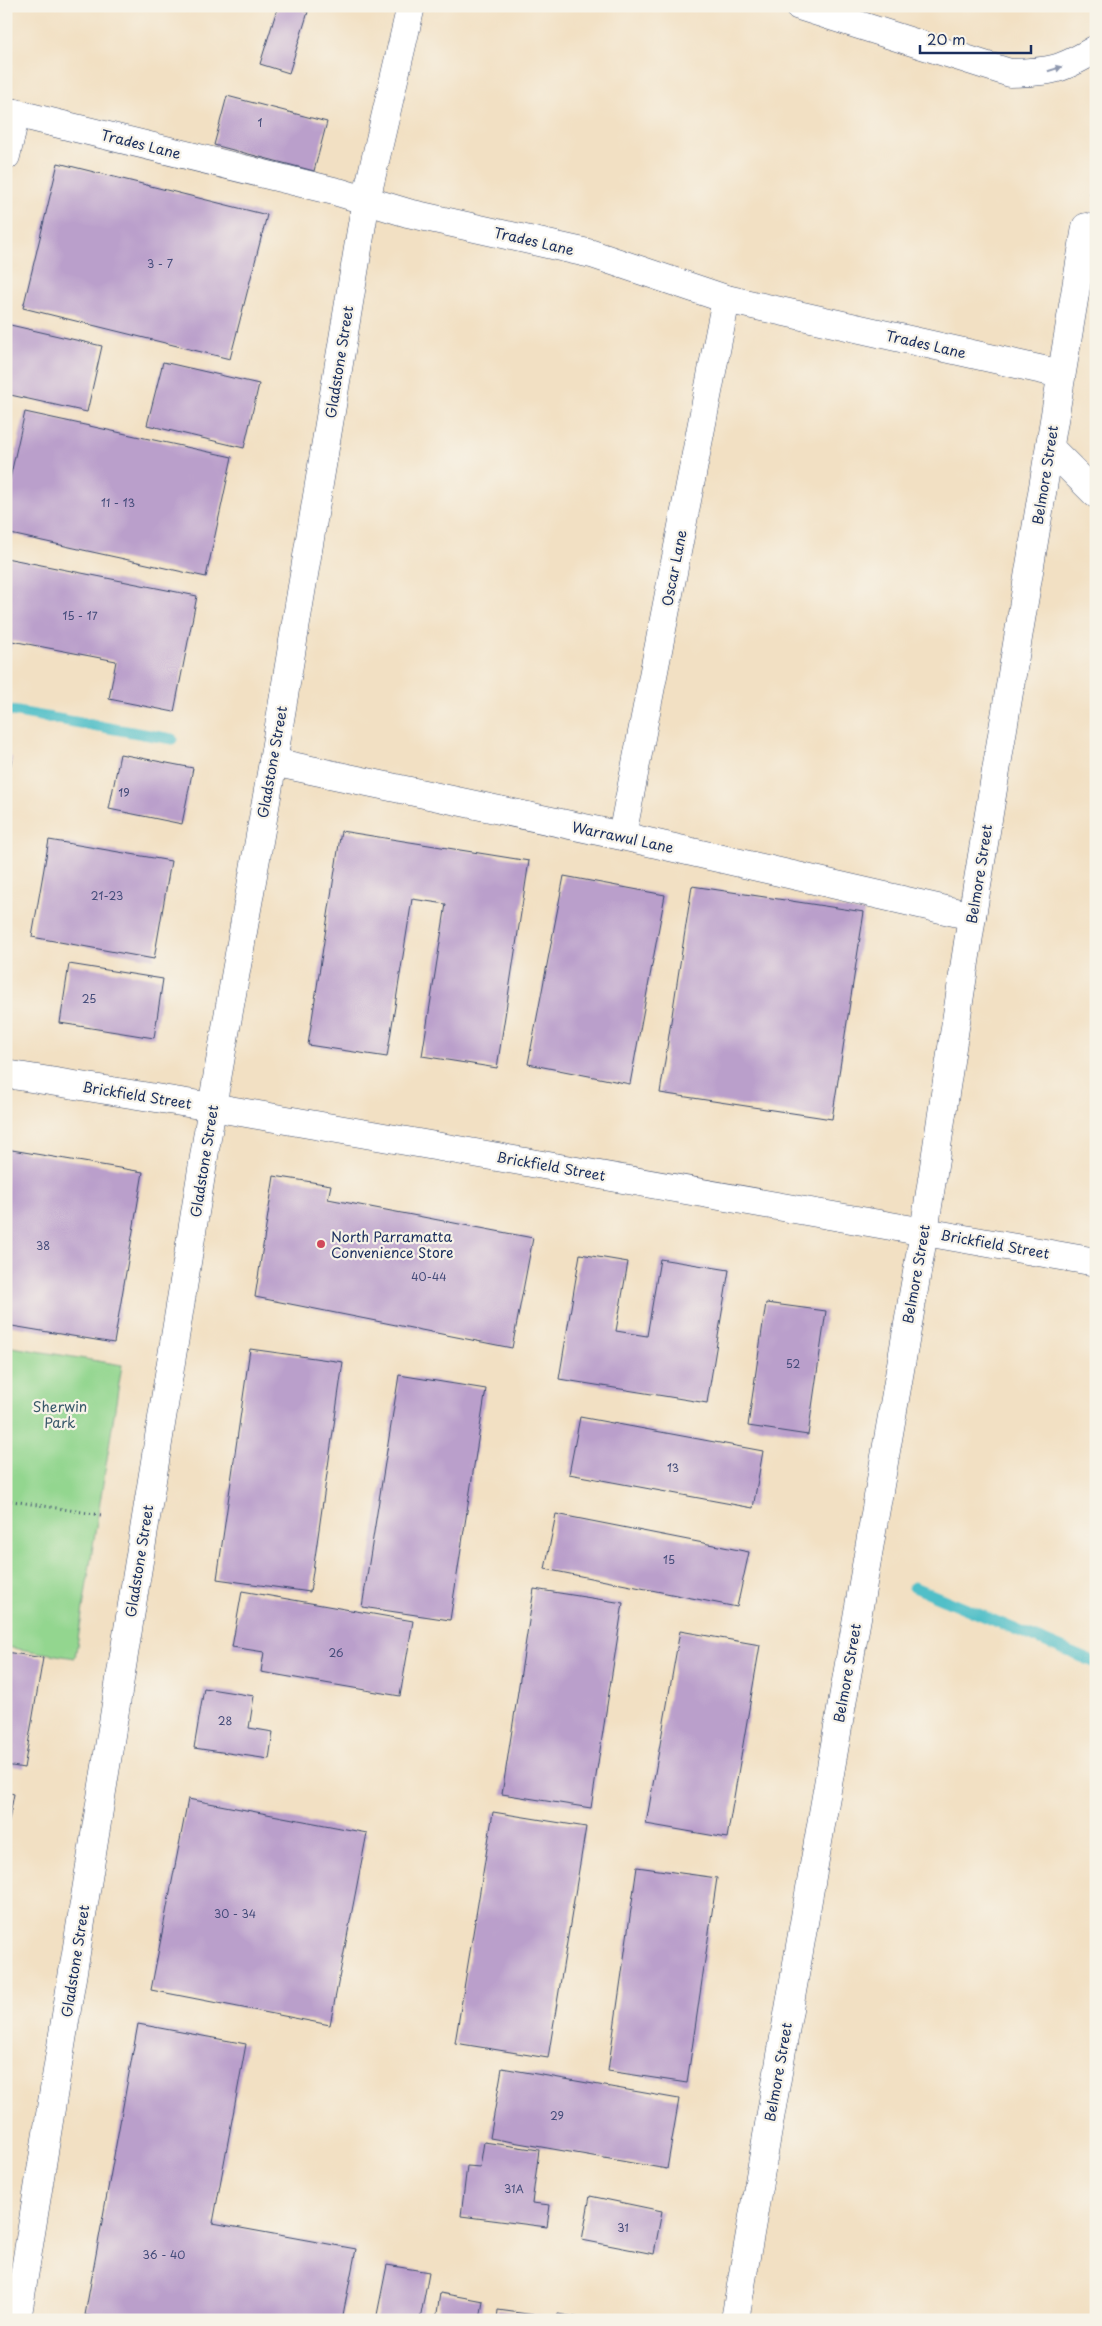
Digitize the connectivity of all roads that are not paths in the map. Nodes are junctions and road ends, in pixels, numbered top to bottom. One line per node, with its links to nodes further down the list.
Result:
1 (411, 6): 6 (street, Gladstone Street)
2 (799, 6): 3 (street, one-way to 3)
3 (1096, 49)
4 (11, 112): 5 (street); 6 (street, Trades Lane)
5 (6, 156)
6 (366, 200): 8 (street, Trades Lane); 12 (street, Gladstone Street)
7 (1086, 227): 9 (street, Belmore Street)
8 (726, 299): 9 (street, Trades Lane); 13 (street, Oscar Lane)
9 (1061, 374): 10 (street, Belmore Street)
10 (1050, 448): 11 (street); 14 (street, Belmore Street)
11 (1096, 494)
12 (272, 762): 13 (street, Warrawul Lane); 16 (street, Gladstone Street)
13 (622, 836): 14 (street, Warrawul Lane)
14 (972, 916): 17 (street, Belmore Street)
15 (6, 1074): 16 (street, Brickfield Street)
16 (212, 1107): 17 (street, Brickfield Street); 19 (street, Gladstone Street)
17 (924, 1232): 18 (street, Brickfield Street); 20 (street, Belmore Street)
18 (1096, 1262)
19 (17, 2320)
20 (735, 2320)

